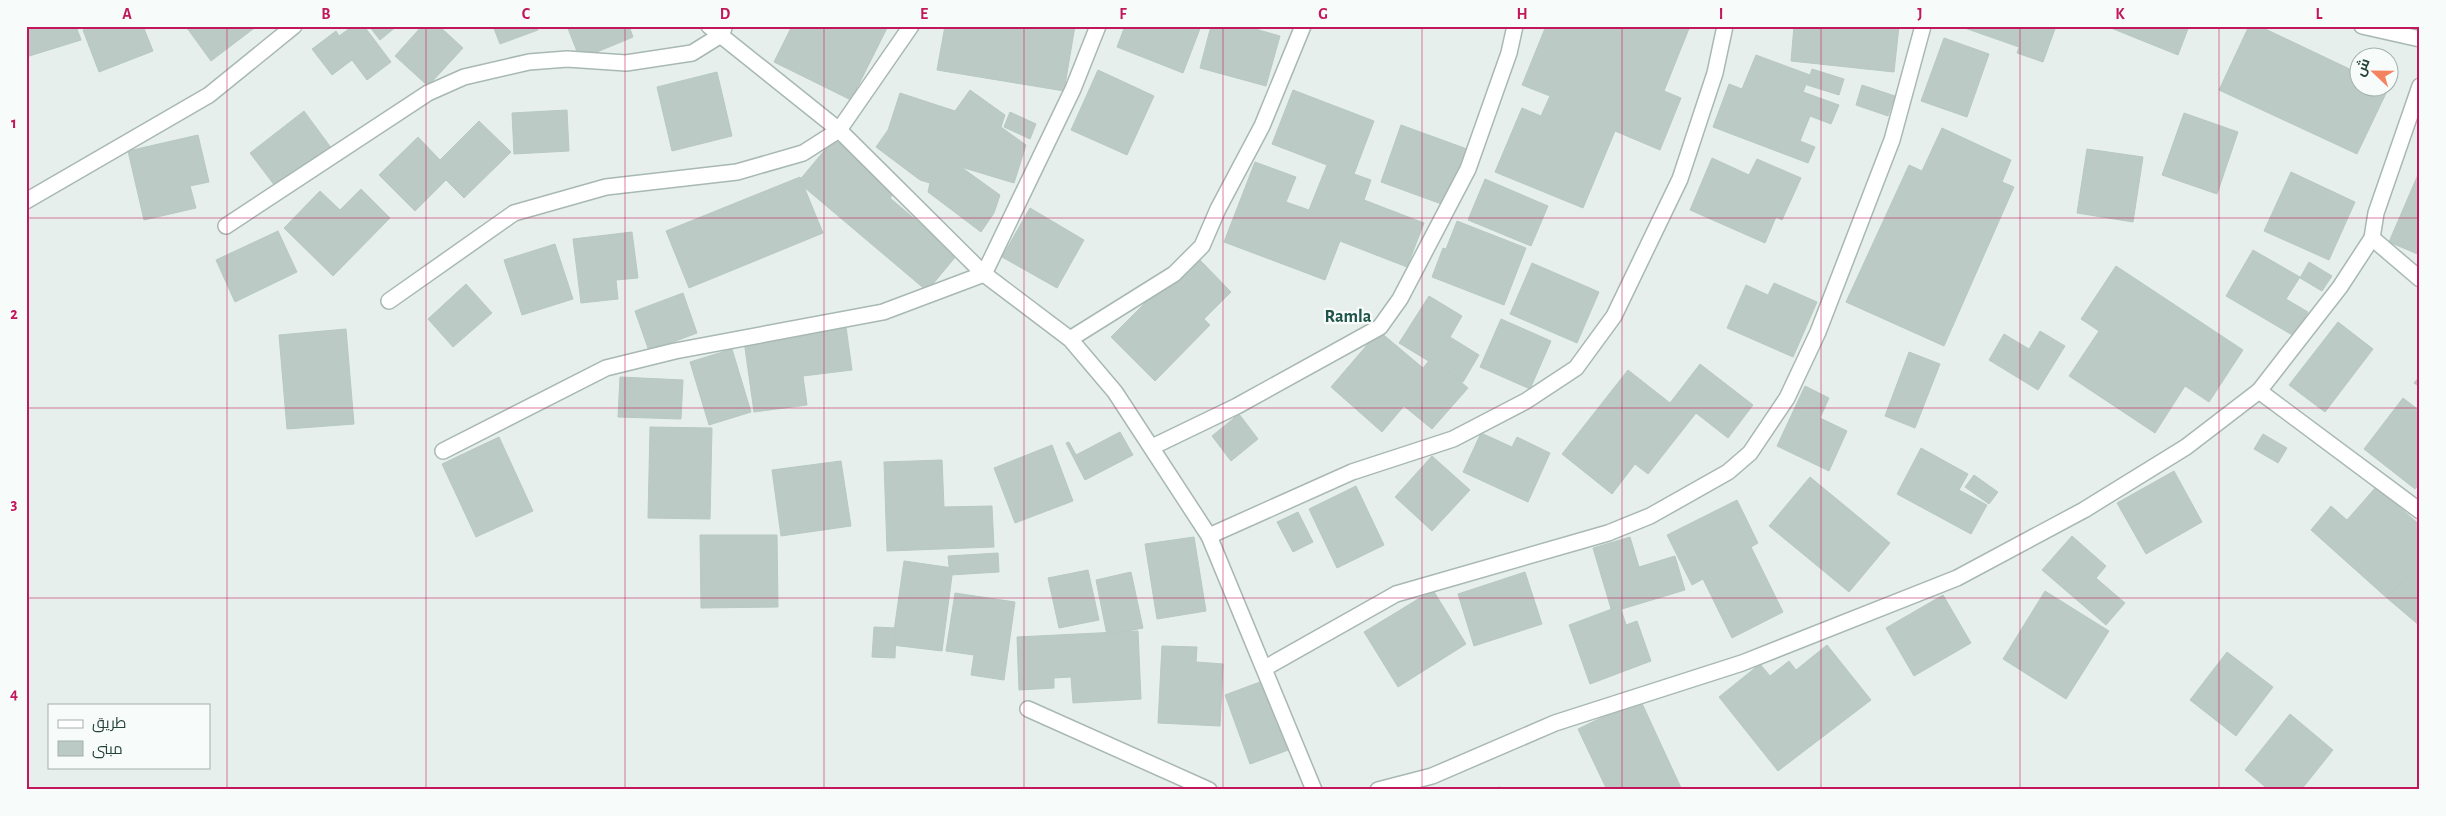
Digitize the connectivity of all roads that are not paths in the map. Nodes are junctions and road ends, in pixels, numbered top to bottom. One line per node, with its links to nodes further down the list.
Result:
1 (294, 26): 13 (street)
2 (911, 26): 12 (street)
3 (1098, 26): 16 (street)
4 (1304, 26): 19 (street)
5 (1516, 26): 21 (street)
6 (1725, 26): 24 (street)
7 (1923, 26): 25 (street)
8 (2362, 26): 10 (street)
9 (719, 29): 12 (street); 14 (street)
10 (2420, 39)
11 (2420, 86): 15 (street)
12 (839, 130): 16 (street); 18 (street)
13 (26, 201)
14 (226, 226)
15 (2372, 238): 17 (street); 20 (street)
16 (984, 274): 19 (street); 22 (street)
17 (2420, 279)
18 (389, 301)
19 (1070, 339): 21 (street)
20 (2259, 391): 23 (street); 29 (street)
21 (1152, 447): 24 (street)
22 (443, 451)
23 (2420, 511)
24 (1209, 536): 25 (street)
25 (1265, 668): 28 (street)
26 (1028, 709): 27 (street)
27 (1209, 790)
28 (1314, 790)
29 (1378, 790)

